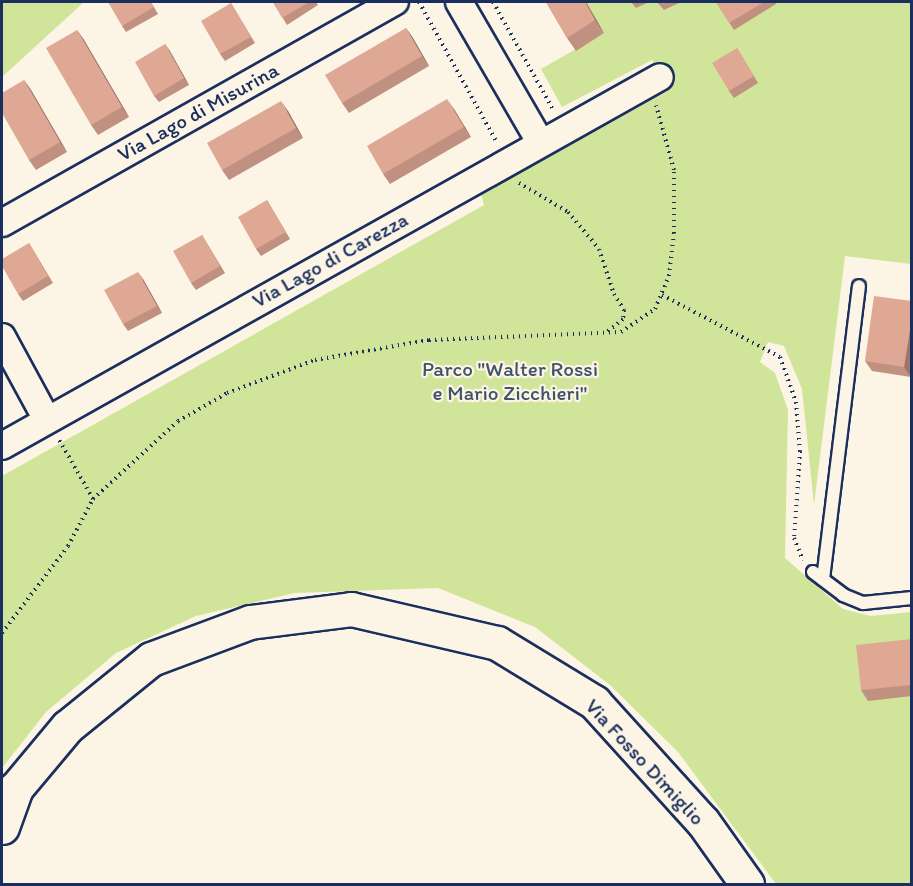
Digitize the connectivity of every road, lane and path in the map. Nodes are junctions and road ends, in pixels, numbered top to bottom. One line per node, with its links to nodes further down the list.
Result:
1 (395, 2): 10 (street, Via Lago di Misurina)
2 (418, 2): 8 (path)
3 (459, 2): 7 (street)
4 (493, 2): 6 (path)
5 (654, 81): 6 (street, Via Lago di Carezza); 12 (path)
6 (565, 129): 7 (street, Via Lago di Carezza)
7 (540, 142): 15 (street, Via Lago di Carezza)
8 (488, 149)
9 (518, 179): 13 (path)
10 (2, 223)
11 (859, 286): 18 (lane)
12 (662, 295): 13 (path); 18 (path)
13 (606, 333): 17 (path)
14 (2, 338): 15 (street)
15 (47, 420): 16 (street, Via Lago di Carezza); 17 (path)
16 (2, 446)
17 (93, 499): 20 (path)
18 (818, 576): 19 (lane)
19 (912, 598)
20 (2, 633)
21 (9, 793): 22 (main road, Via Fosso Dimiglio); 23 (main road, Via Fosso Dimiglio)
22 (2, 827)
23 (747, 885)

